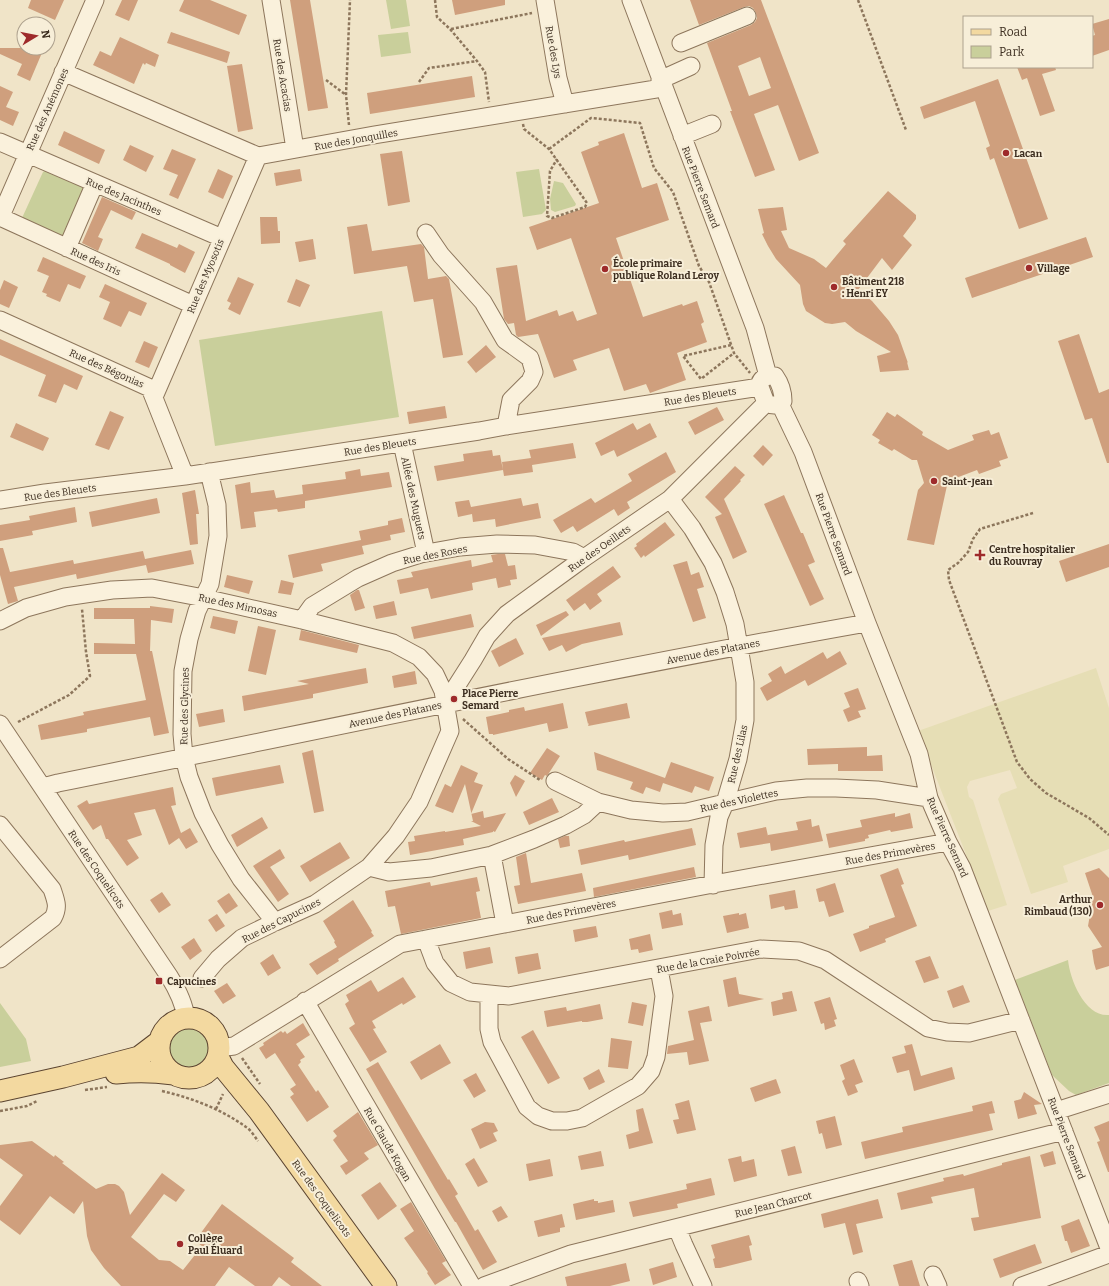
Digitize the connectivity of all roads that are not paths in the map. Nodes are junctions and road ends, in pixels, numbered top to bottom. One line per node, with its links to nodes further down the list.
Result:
1 (95, 0): 8 (street, Rue des Anémones)
2 (270, 0): 14 (street, Rue des Acacias)
3 (631, 0): 9 (street, Rue Pierre Semard)
4 (546, 5): 10 (street, Rue des Lys)
5 (747, 16): 6 (street)
6 (681, 43)
7 (691, 66): 9 (street, Rue des Jonquilles)
8 (64, 72): 15 (street, Rue des Anémones); 16 (street)
9 (662, 83): 10 (street, Rue des Jonquilles); 12 (street, Rue Pierre Semard)
10 (565, 104): 14 (street, Rue des Jonquilles)
11 (712, 124): 12 (street)
12 (682, 136): 24 (street, Rue Pierre Semard)
13 (0, 142): 15 (street, Rue des Jacinthes)
14 (295, 149): 16 (street, Rue des Jonquilles)
15 (27, 154): 17 (street, Rue des Jacinthes); 18 (street, Rue des Anémones)
16 (258, 156): 20 (street, Rue des Myosotis)
17 (95, 183): 20 (street, Rue des Jacinthes); 21 (street)
18 (0, 218): 21 (street, Rue des Iris)
19 (426, 233): 27 (street)
20 (222, 238): 22 (street, Rue des Myosotis)
21 (67, 248): 22 (street, Rue des Iris)
22 (193, 305): 25 (street, Rue des Myosotis)
23 (0, 320): 25 (street, Rue des Bégonias)
24 (760, 384): 26 (street); 27 (street, Rue des Bleuets)
25 (154, 397): 30 (street, Rue des Bégonias)
26 (773, 403): 31 (street, Rue des Oeillets); 38 (street, Rue Pierre Semard)
27 (506, 426): 28 (street, Rue des Bleuets)
28 (402, 443): 29 (street, Rue des Bleuets); 33 (street, Allée des Muguets)
29 (209, 472): 30 (street, Rue des Bleuets); 35 (street, Rue des Glycines)
30 (185, 476): 32 (street, Rue des Bleuets)
31 (670, 499): 34 (street, Rue des Oeillets); 39 (street, Rue des Lilas)
32 (0, 500)
33 (426, 553): 34 (street, Rue des Roses); 36 (street, Rue des Roses)
34 (584, 558): 40 (street, Rue des Oeillets)
35 (204, 598): 36 (street, Rue des Mimosas); 37 (street, Rue des Mimosas); 43 (street, Rue des Glycines)
36 (302, 620): 40 (street, Rue des Mimosas)
37 (0, 621)
38 (867, 623): 39 (street, Avenue des Platanes); 46 (street, Rue Pierre Semard)
39 (740, 646): 40 (street, Avenue des Platanes); 48 (street, Rue des Lilas)
40 (445, 704): 43 (street, Avenue des Platanes); 52 (street, Rue des Capucines)
41 (0, 724): 42 (street, Rue des Coquelicots)
42 (5, 742): 45 (street, Rue des Coquelicots)
43 (184, 757): 45 (street, Avenue des Platanes); 54 (street, Rue des Glycines)
44 (554, 781): 47 (street, Rue des Violettes)
45 (42, 787): 62 (street, Rue des Coquelicots)
46 (929, 798): 48 (street, Rue des Violettes); 50 (street, Rue Pierre Semard)
47 (598, 802): 48 (street, Rue des Violettes); 51 (street)
48 (725, 803): 53 (street, Rue des Lilas)
49 (0, 825): 57 (street)
50 (948, 842): 53 (street, Rue des Primevères); 63 (street, Rue Pierre Semard)
51 (492, 855): 52 (street); 55 (street)
52 (369, 867): 54 (street, Rue des Capucines)
53 (713, 884): 55 (street, Rue des Primevères)
54 (275, 922): 59 (street, Rue des Capucines)
55 (505, 924): 56 (street, Rue des Primevères)
56 (426, 939): 60 (street, Rue de la Craie Poivrée); 61 (street, Rue des Primevères)
57 (0, 959)
58 (659, 969): 60 (street, Rue de la Craie Poivrée); 60 (street); 63 (street, Rue de la Craie Poivrée)
59 (202, 978)
60 (489, 994)
61 (305, 1001): 65 (street, Rue des Primevères); 79 (street, Rue Claude Kogan)
62 (186, 1018): 64 (main road); 65 (main road)
63 (1021, 1020): 72 (street, Rue Pierre Semard)
64 (160, 1040): 66 (main road); 68 (main road)
65 (219, 1053): 67 (main road); 71 (main road, Rue des Coquelicots)
66 (172, 1074): 67 (main road); 68 (main road)
67 (203, 1075): 71 (main road, Rue des Coquelicots)
68 (63, 1078): 69 (main road)
69 (0, 1091)
70 (1109, 1094): 72 (street)
71 (258, 1111): 78 (main road, Rue des Coquelicots)
72 (1056, 1111): 73 (street, Rue Pierre Semard)
73 (1064, 1131): 74 (street, Rue Jean Charcot); 75 (street, Rue Pierre Semard)
74 (677, 1228): 77 (street, Rue Jean Charcot); 81 (street)
75 (1109, 1248)
76 (1109, 1254): 82 (street)
77 (503, 1283): 80 (street, Rue Jean Charcot)
78 (386, 1286)
79 (472, 1286)
80 (484, 1286)
81 (703, 1286)
82 (1022, 1286)

